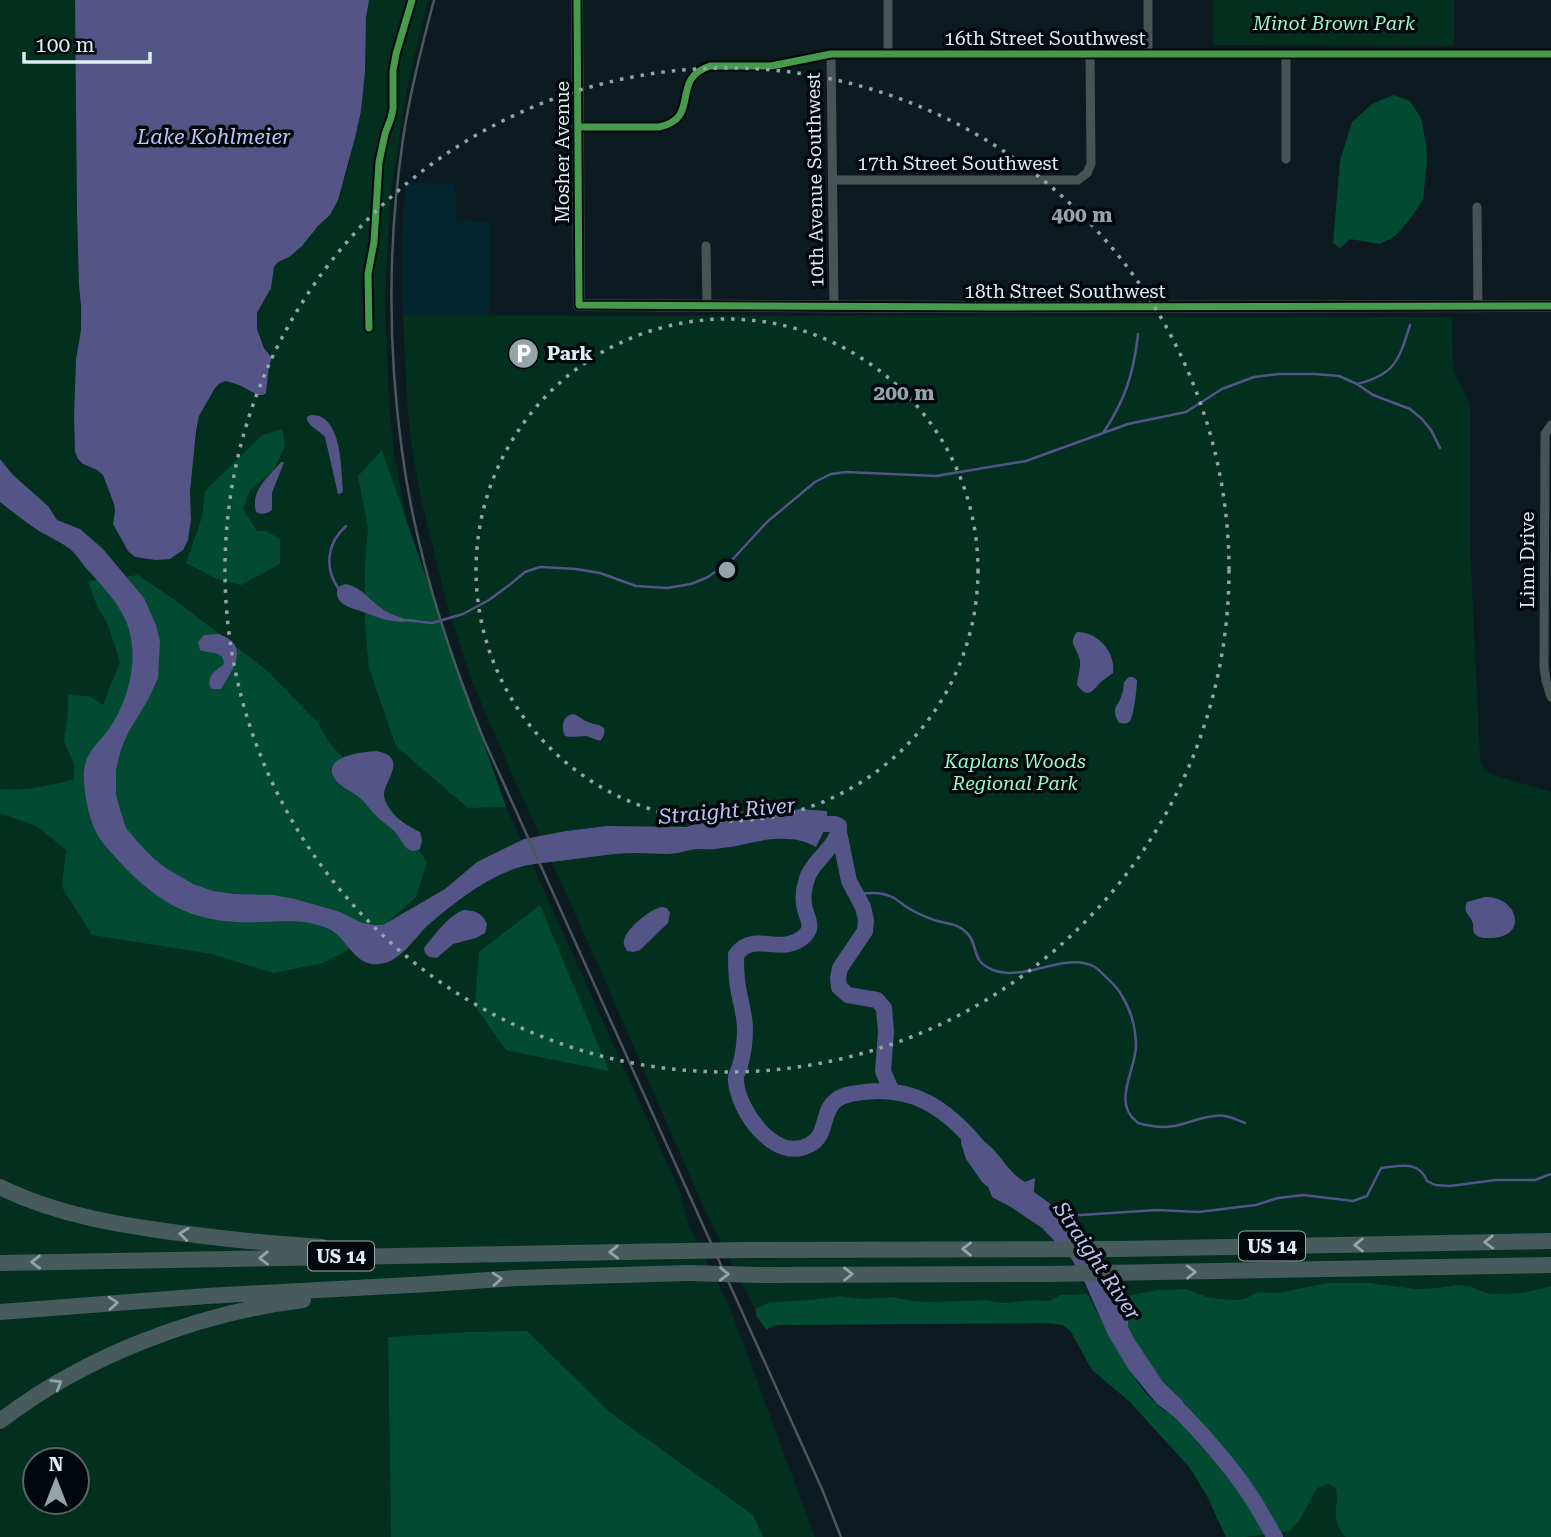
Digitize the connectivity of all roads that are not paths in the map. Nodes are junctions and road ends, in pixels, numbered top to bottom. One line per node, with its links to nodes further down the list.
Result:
1 (576, 0): 10 (street, Mosher Avenue)
2 (888, 0): 5 (street)
3 (1148, 0): 7 (street)
4 (831, 54): 5 (street, 16th Street Southwest); 10 (street, 16th Street Southwest); 12 (street, 10th Avenue Southwest)
5 (888, 54): 6 (street, 16th Street Southwest)
6 (1090, 54): 7 (street, 16th Street Southwest); 12 (street, 17th Street Southwest)
7 (1148, 54): 8 (street, 16th Street Southwest)
8 (1286, 54): 9 (street, 16th Street Southwest); 11 (street)
9 (1551, 54)
10 (578, 127): 15 (street, Mosher Avenue)
11 (1286, 159)
12 (833, 180): 17 (street, 10th Avenue Southwest)
13 (1477, 206): 18 (street)
14 (706, 246): 16 (street)
15 (579, 305): 16 (street, 18th Street Southwest)
16 (707, 305): 17 (street, 18th Street Southwest)
17 (834, 306): 18 (street, 18th Street Southwest)
18 (1478, 306): 19 (street, 18th Street Southwest)
19 (1551, 306)
20 (1551, 425): 21 (street, Linn Drive)
21 (1548, 435): 22 (street, Linn Drive)
22 (1551, 696)
23 (0, 1187): 25 (highway, one-way to 23)
24 (1551, 1241): 25 (highway, US 14, one-way to 25, bridge)
25 (423, 1254): 26 (highway, US 14, one-way to 26)
26 (0, 1263)
27 (1551, 1265): 28 (highway, US 14, one-way to 27, bridge)
28 (429, 1284): 29 (highway, US 14, one-way to 28); 30 (highway, one-way to 28)
29 (0, 1312)
30 (0, 1421)

